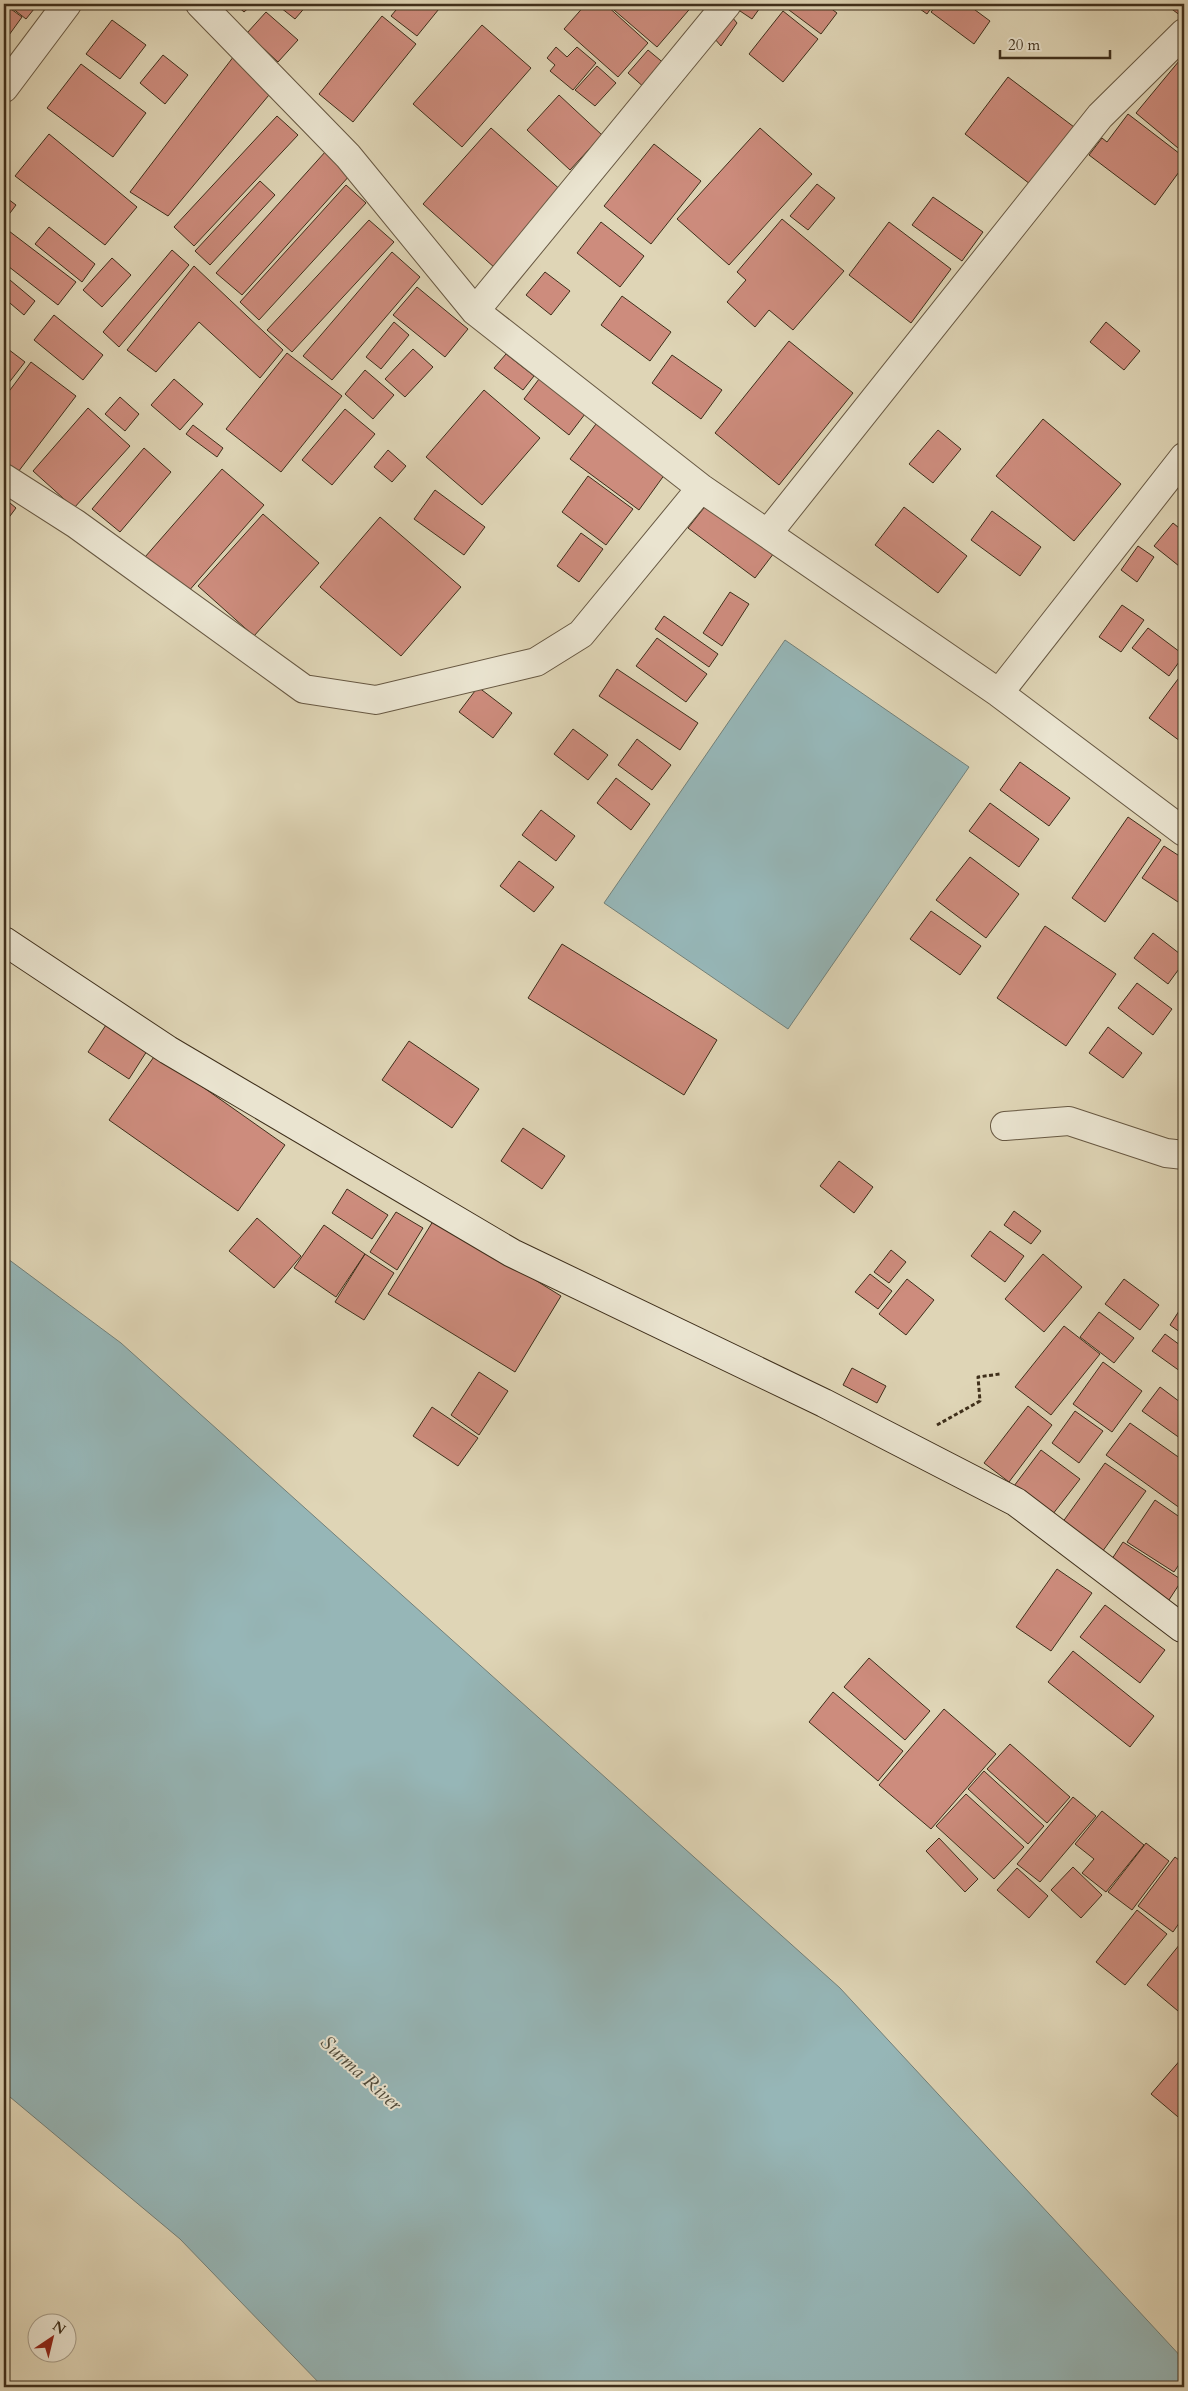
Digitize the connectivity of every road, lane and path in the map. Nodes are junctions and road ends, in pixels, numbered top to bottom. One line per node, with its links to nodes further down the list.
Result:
1 (66, 4): 5 (street)
2 (200, 4): 6 (street)
3 (727, 4): 6 (street)
4 (1184, 33): 10 (street)
5 (4, 88)
6 (476, 312): 9 (street)
7 (1184, 457): 11 (street)
8 (4, 478): 9 (street)
9 (701, 488): 10 (street)
10 (768, 533): 11 (street)
11 (1000, 692): 12 (street)
12 (1184, 832)
13 (4, 941): 17 (street)
14 (1004, 1126): 15 (street)
15 (1184, 1155)
16 (1000, 1374): 17 (path)
17 (904, 1444): 18 (street)
18 (1184, 1627)

